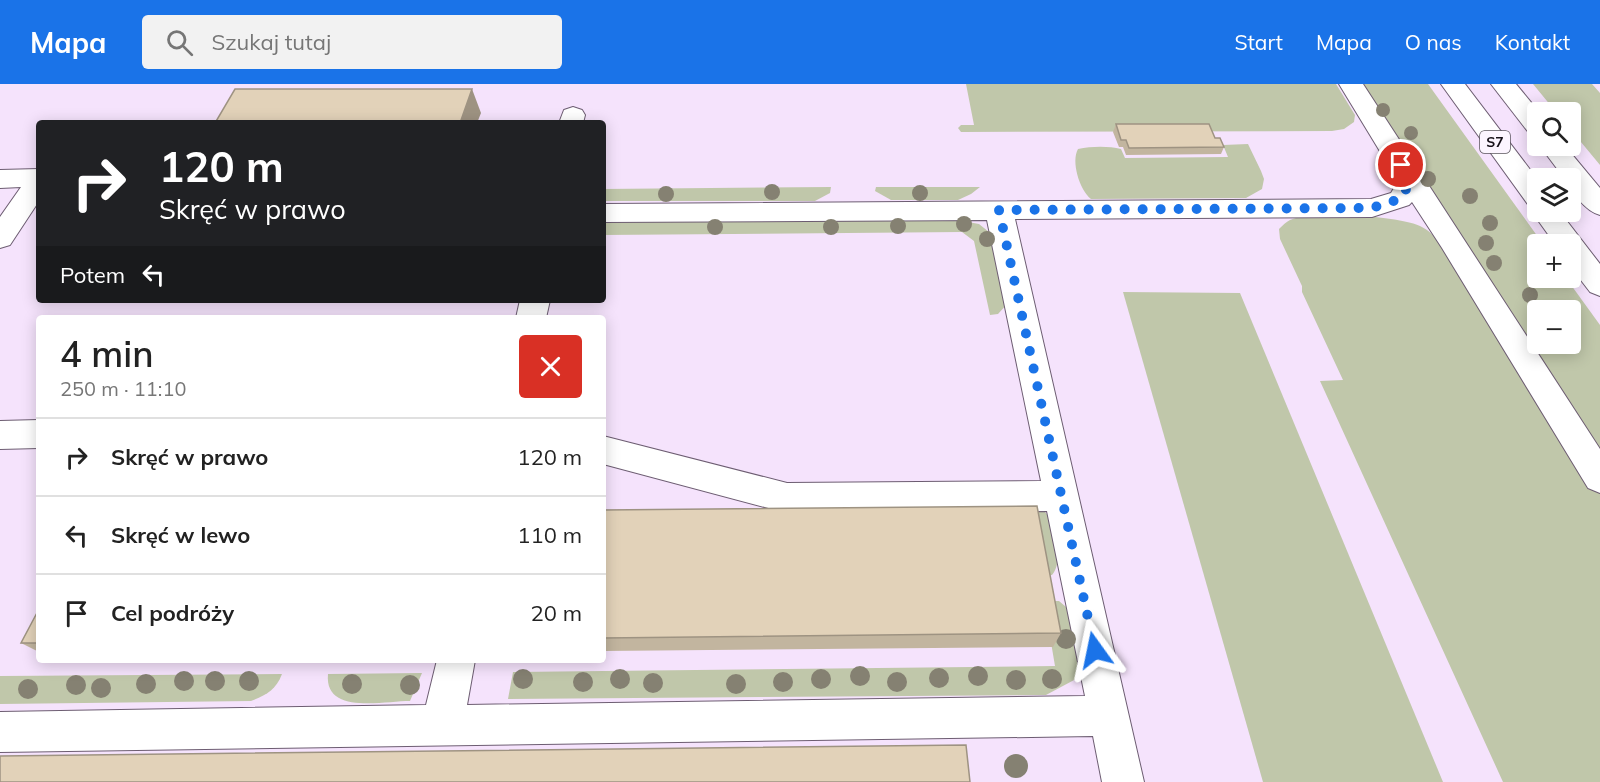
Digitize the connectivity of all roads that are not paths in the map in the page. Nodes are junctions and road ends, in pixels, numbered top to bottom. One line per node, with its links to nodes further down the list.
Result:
1 (1351, 84): 8 (main road)
2 (1453, 84): 10 (main road, S7)
3 (1503, 84): 4 (main road)
4 (1527, 114)
5 (1560, 156): 11 (main road)
6 (0, 179): 7 (main road)
7 (36, 180)
8 (1411, 181): 12 (main road); 20 (main road)
9 (36, 185): 14 (main road)
10 (1527, 185)
11 (1600, 206)
12 (999, 210): 13 (main road); 21 (main road)
13 (606, 213)
14 (14, 222)
15 (1553, 222): 16 (main road)
16 (1600, 285)
17 (36, 434): 18 (main road)
18 (0, 435)
19 (606, 451): 21 (main road)
20 (1600, 478)
21 (1061, 496): 23 (main road)
22 (455, 663): 24 (main road)
23 (1109, 716): 24 (main road); 26 (main road)
24 (442, 726): 25 (main road)
25 (0, 732)
26 (1123, 782)

